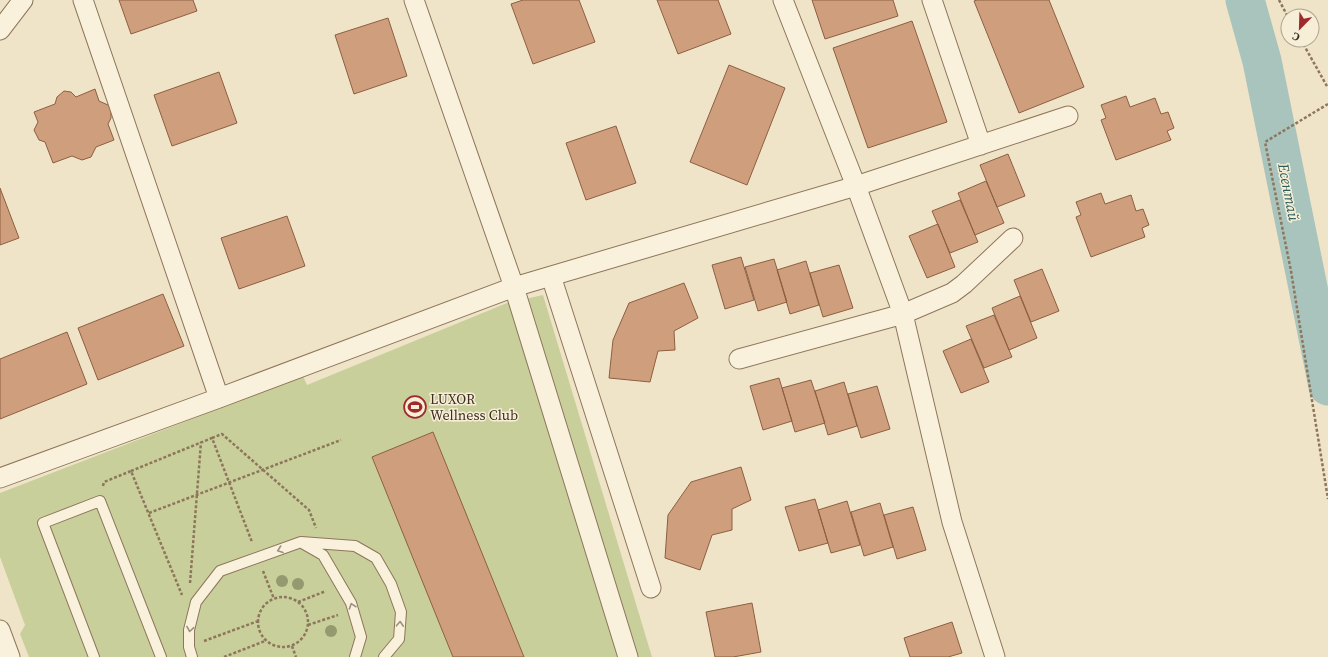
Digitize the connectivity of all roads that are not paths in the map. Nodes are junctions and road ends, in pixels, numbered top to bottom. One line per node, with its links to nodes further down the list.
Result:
1 (23, 0): 6 (street)
2 (83, 0): 15 (street)
3 (414, 0): 12 (street)
4 (783, 0): 9 (street)
5 (932, 0): 8 (street)
6 (0, 30)
7 (1068, 116): 8 (street)
8 (982, 145): 9 (street)
9 (856, 186): 11 (street); 13 (street)
10 (1013, 238): 13 (street)
11 (551, 276): 12 (street); 18 (street)
12 (514, 287): 15 (street); 26 (street)
13 (902, 314): 14 (street); 27 (street)
14 (739, 359)
15 (219, 398): 16 (street)
16 (0, 478)
17 (301, 542): 20 (lane, one-way to 20); 24 (lane, one-way to 17); 25 (lane, one-way to 17)
18 (651, 588)
19 (0, 630): 21 (street)
20 (191, 652)
21 (10, 657)
22 (94, 657): 23 (lane)
23 (161, 657)
24 (355, 657)
25 (384, 657)
26 (628, 657)
27 (995, 657)

